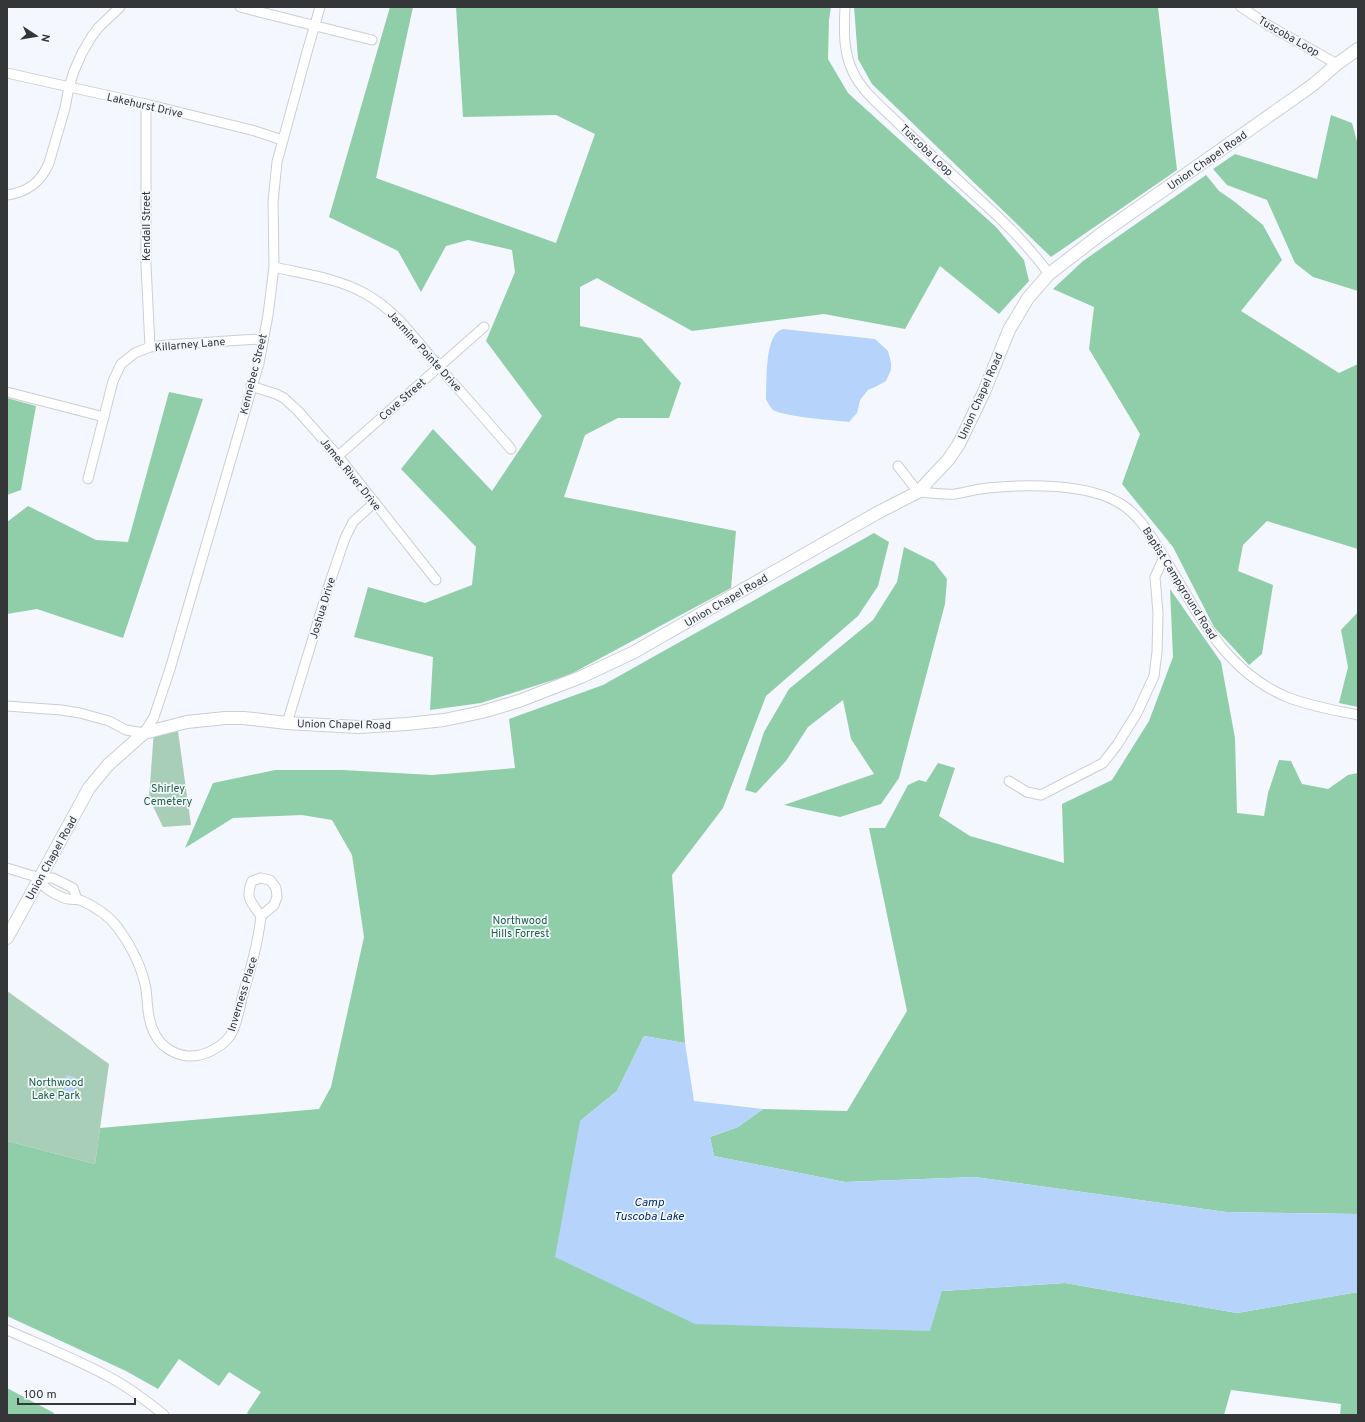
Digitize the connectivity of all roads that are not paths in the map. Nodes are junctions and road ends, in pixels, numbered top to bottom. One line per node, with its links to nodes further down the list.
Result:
1 (119, 7): 11 (street)
2 (240, 7): 6 (street)
3 (320, 7): 6 (street, Kennebec Street)
4 (846, 7): 16 (street, Tuscoba Loop)
5 (1241, 7): 9 (street, Tuscoba Loop)
6 (315, 26): 7 (street); 13 (street, Kennebec Street)
7 (372, 40)
8 (1358, 49): 9 (street, Union Chapel Road)
9 (1336, 64): 16 (street, Union Chapel Road)
10 (7, 73): 11 (street, Lakehurst Drive)
11 (69, 87): 12 (street, Lakehurst Drive); 14 (street)
12 (146, 104): 13 (street, Lakehurst Drive); 19 (street, Kendall Street)
13 (282, 140): 15 (street, Kennebec Street)
14 (7, 195)
15 (274, 267): 18 (street, Kennebec Street); 20 (street, Jasmine Pointe Drive)
16 (1049, 274): 28 (street, Union Chapel Road)
17 (484, 327): 20 (street, Cove Street)
18 (263, 339): 19 (street, Killarney Lane); 21 (street, Kennebec Street)
19 (150, 347): 23 (street, Killarney Lane)
20 (439, 367): 24 (street, Jasmine Pointe Drive); 25 (street, Cove Street)
21 (251, 386): 25 (street, James River Drive); 35 (street, Kennebec Street)
22 (7, 392): 23 (street)
23 (104, 416): 27 (street, Killarney Lane)
24 (511, 449)
25 (338, 456): 29 (street, James River Drive)
26 (898, 466): 28 (street)
27 (88, 479)
28 (918, 492): 30 (street, Baptist Campground Road); 34 (street, Union Chapel Road)
29 (375, 502): 31 (street, James River Drive); 34 (street, Joshua Drive)
30 (1164, 557): 33 (street, Baptist Campground Road); 36 (street)
31 (436, 580)
32 (7, 706): 35 (street)
33 (1358, 715)
34 (287, 723): 35 (street, Union Chapel Road)
35 (144, 733): 38 (street, Union Chapel Road)
36 (1009, 782)
37 (7, 868): 38 (street, Inverness Place)
38 (40, 878): 39 (street, Inverness Place); 40 (street, Union Chapel Road)
39 (261, 916)
40 (7, 938)
41 (7, 1330): 42 (street)
42 (164, 1415)

